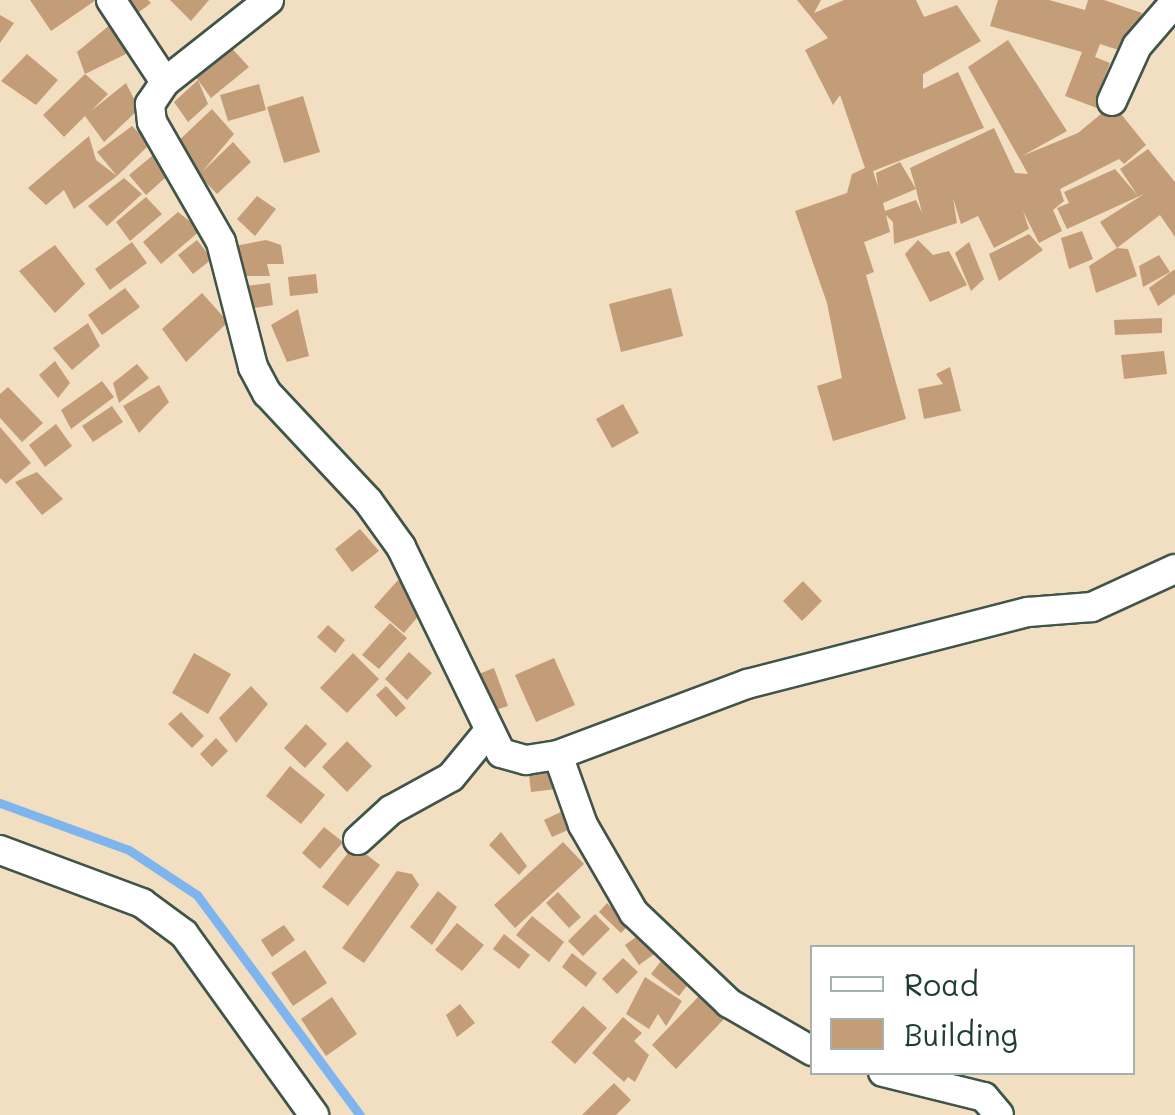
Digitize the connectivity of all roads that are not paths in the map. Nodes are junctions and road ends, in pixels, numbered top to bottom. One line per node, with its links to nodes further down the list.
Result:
1 (111, 0): 4 (street)
2 (269, 0): 4 (street)
3 (1175, 2): 5 (street)
4 (165, 82): 7 (street)
5 (1112, 101)
6 (1175, 568): 8 (street)
7 (488, 732): 8 (street); 9 (street)
8 (558, 755): 11 (street)
9 (358, 840)
10 (0, 850): 13 (street)
11 (810, 1050)
12 (895, 1075): 14 (street)
13 (314, 1115)
14 (999, 1115)

